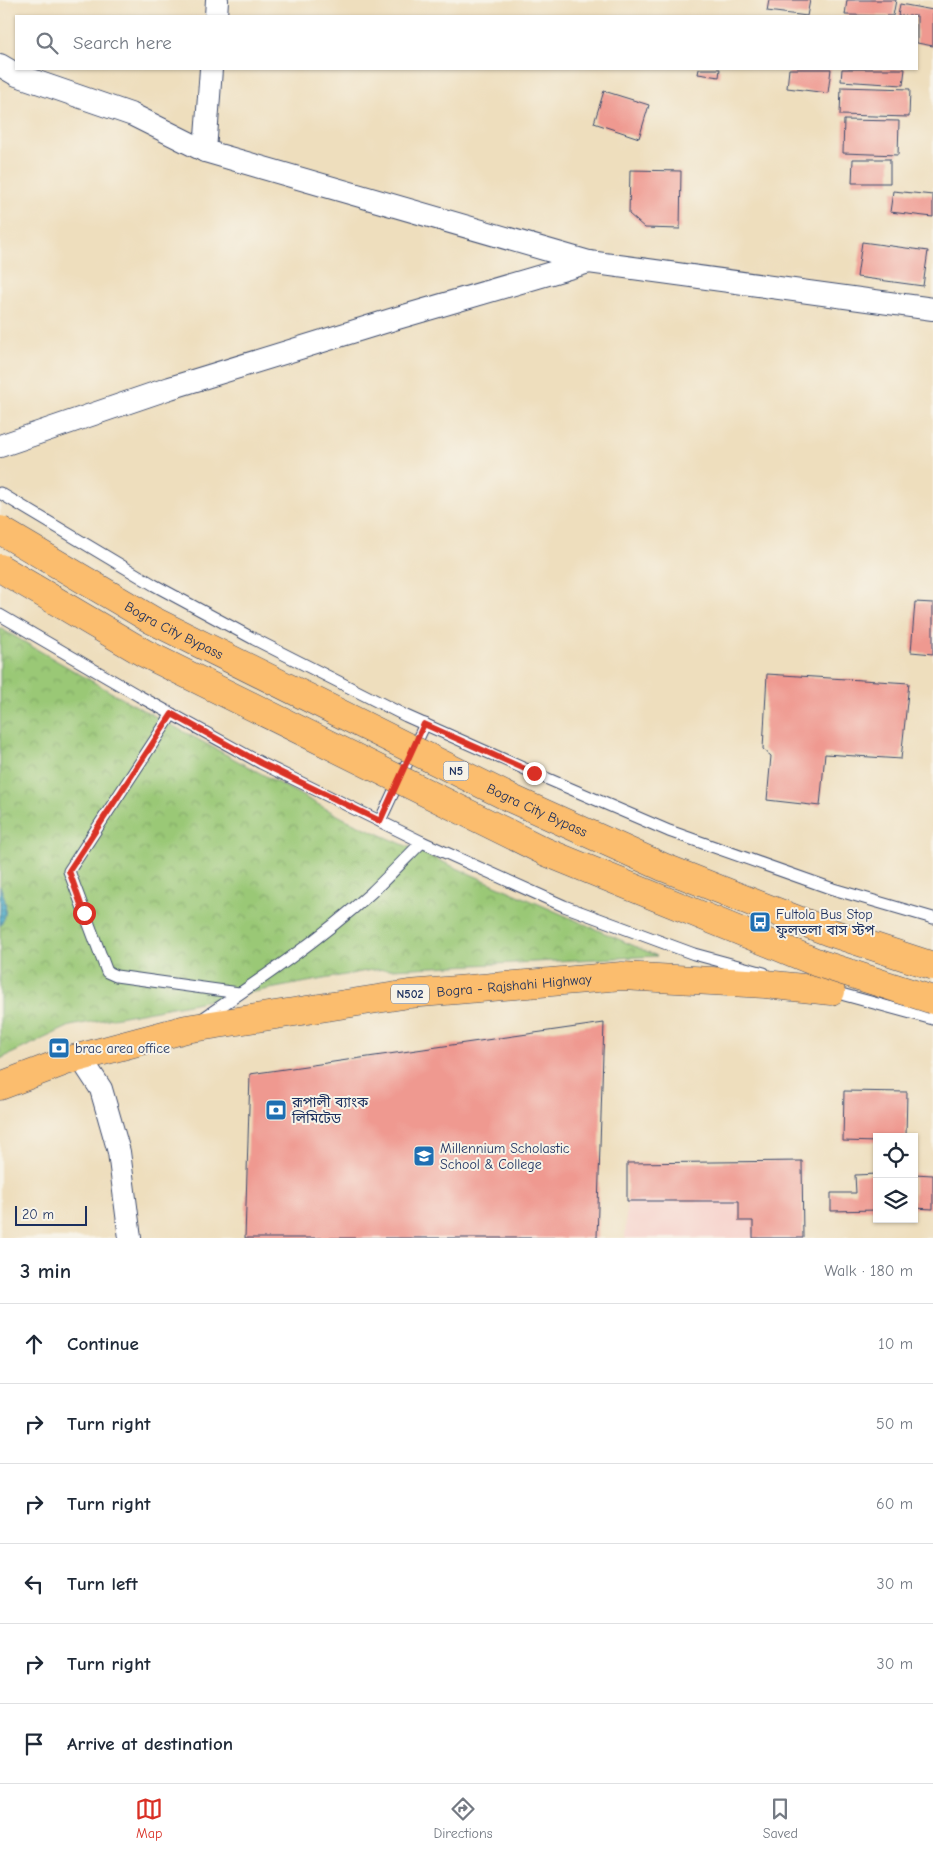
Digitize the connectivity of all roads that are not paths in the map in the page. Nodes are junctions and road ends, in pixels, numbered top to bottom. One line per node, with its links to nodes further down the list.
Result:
1 (217, 0): 2 (street)
2 (216, 15)
3 (0, 65): 5 (street)
4 (211, 70): 5 (street)
5 (204, 151): 6 (street)
6 (589, 262): 7 (street); 8 (street)
7 (933, 309)
8 (0, 446)
9 (0, 493): 14 (lane)
10 (0, 530): 18 (highway, Bogra City Bypass / N5, bridge)
11 (0, 568): 21 (highway, N5, bridge)
12 (0, 615): 13 (lane)
13 (172, 714): 15 (lane); 20 (lane)
14 (424, 724): 15 (lane); 17 (lane)
15 (380, 821): 16 (lane)
16 (422, 842): 19 (lane); 20 (lane)
17 (933, 918)
18 (933, 966)
19 (831, 991): 22 (lane); 23 (highway, Bogra - Rajshahi Highway / N502)
20 (239, 994): 23 (lane)
21 (933, 1000)
22 (933, 1018)
23 (186, 1029): 24 (highway, Bogra - Rajshahi Highway / N502)
24 (80, 1057): 25 (highway, Bogra - Rajshahi Highway / N502); 26 (street)
25 (0, 1086)
26 (130, 1238)

